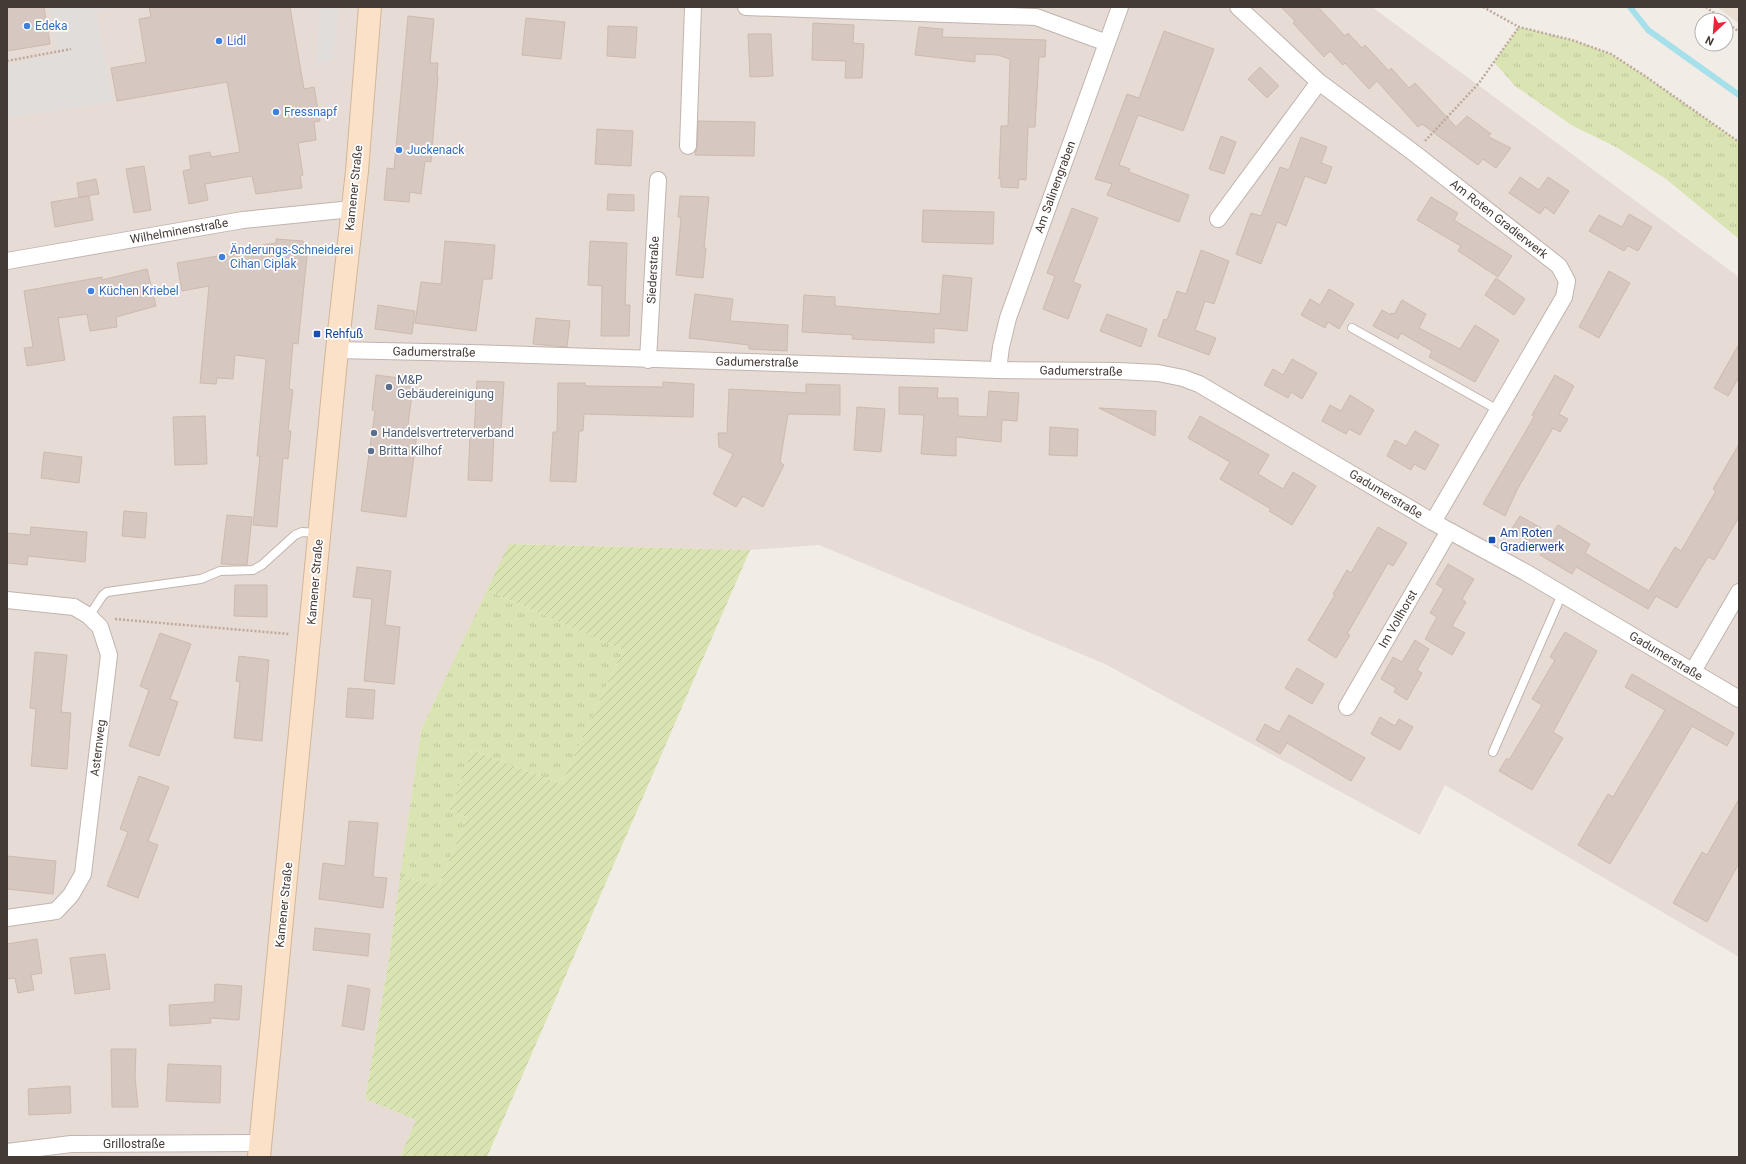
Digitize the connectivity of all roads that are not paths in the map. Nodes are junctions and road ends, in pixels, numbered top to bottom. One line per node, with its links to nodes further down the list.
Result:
1 (370, 7): 10 (main road, Kamener Straße)
2 (693, 7): 8 (street)
3 (746, 7): 6 (street)
4 (1120, 7): 6 (street, Am Salinengraben)
5 (1238, 7): 7 (street, Am Roten Gradierwerk)
6 (1106, 43): 16 (street, Am Salinengraben)
7 (1319, 82): 11 (street); 17 (street, Am Roten Gradierwerk)
8 (688, 146)
9 (658, 180): 15 (street, Siederstraße)
10 (352, 209): 12 (street, Wilhelminenstraße); 14 (main road, Kamener Straße)
11 (1218, 219)
12 (7, 261)
13 (1352, 328): 17 (lane)
14 (337, 350): 15 (street, Gadumerstraße); 20 (main road, Kamener Straße)
15 (648, 360): 16 (street, Gadumerstraße)
16 (998, 370): 18 (street, Gadumerstraße)
17 (1498, 410): 18 (street, Am Roten Gradierwerk)
18 (1433, 522): 19 (street, Gadumerstraße)
19 (1449, 531): 22 (street, Gadumerstraße); 27 (street, Im Vollhorst)
20 (320, 534): 24 (lane); 30 (main road, Kamener Straße)
21 (1739, 592): 25 (street)
22 (1562, 594): 25 (street, Gadumerstraße); 28 (lane)
23 (7, 600): 24 (street)
24 (94, 622): 29 (street, Asternweg)
25 (1693, 671): 26 (street, Gadumerstraße)
26 (1739, 699)
27 (1347, 707)
28 (1493, 752)
29 (7, 918)
30 (260, 1150): 31 (street, Grillostraße)
31 (7, 1152)

